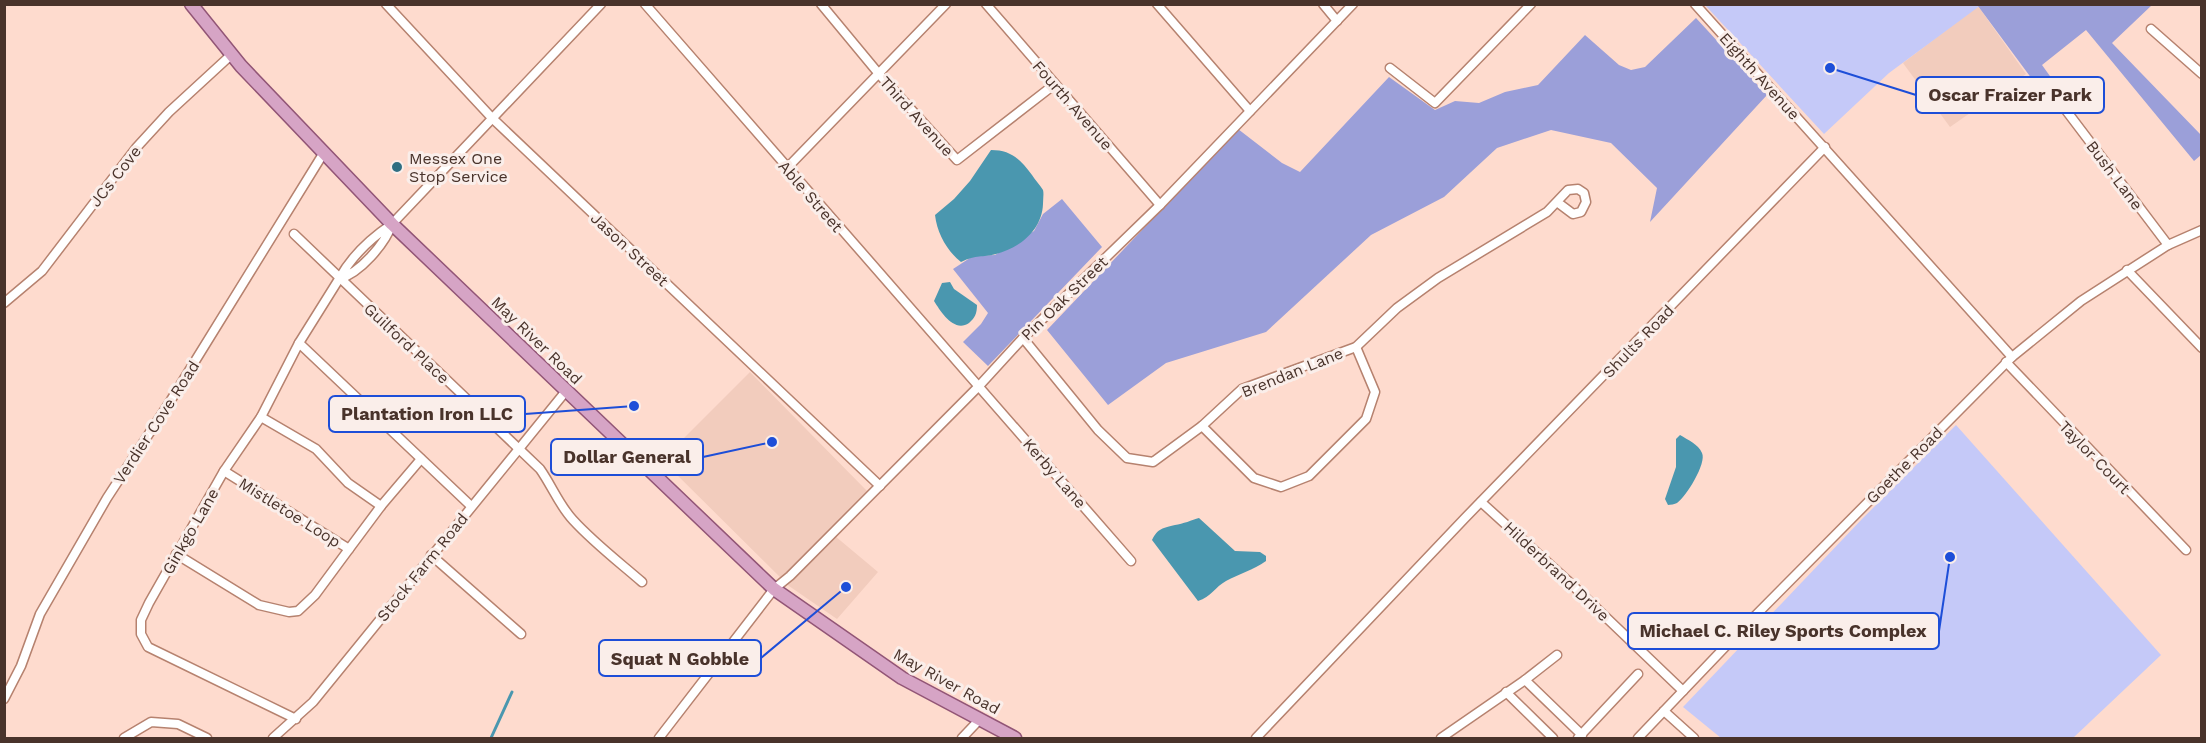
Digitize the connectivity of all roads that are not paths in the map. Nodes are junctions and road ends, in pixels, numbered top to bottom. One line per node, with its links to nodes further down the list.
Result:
1 (191, 4): 15 (main road, May River Road)
2 (386, 4): 22 (street, Jason Street)
3 (601, 4): 22 (street, Ginkgo Lane)
4 (645, 4): 25 (street, Able Street)
5 (821, 4): 18 (street, Third Avenue)
6 (946, 4): 18 (street)
7 (986, 4): 19 (street, Fourth Avenue)
8 (1157, 4): 21 (street)
9 (1323, 4): 13 (street)
10 (1353, 4): 13 (street, Pin Oak Street)
11 (1531, 4): 16 (street)
12 (1695, 4): 23 (street, Eighth Avenue)
13 (1337, 21): 21 (street, Pin Oak Street)
14 (2151, 29): 17 (street)
15 (231, 55): 24 (main road, May River Road); 34 (street, JCs Cove)
16 (1390, 68)
17 (2200, 68)
18 (879, 74): 19 (street, Third Avenue); 25 (street)
19 (1055, 84): 27 (street, Fourth Avenue)
20 (2062, 105): 31 (street, Bush Lane)
21 (1250, 111): 27 (street, Pin Oak Street)
22 (492, 118): 28 (street, Ginkgo Lane); 47 (street, Jason Street)
23 (1825, 147): 39 (street); 48 (street, Shults Road)
24 (323, 154): 28 (main road, May River Road); 64 (street, Verdier Cove Road)
25 (787, 168): 40 (street, Able Street)
26 (1557, 202): 37 (street, Brendan Lane)
27 (1160, 205): 35 (street, Pin Oak Street)
28 (392, 224): 33 (street, Ginkgo Lane); 41 (main road, May River Road)
29 (2202, 230): 31 (street, Goethe Road)
30 (294, 234): 33 (street, Guilford Place)
31 (2168, 245): 32 (street, Goethe Road)
32 (2127, 270): 38 (street); 39 (street, Goethe Road)
33 (339, 279): 36 (street, Ginkgo Lane); 44 (street, Guilford Place)
34 (4, 303)
35 (1023, 338): 40 (street, Pin Oak Street); 43 (street, Brendan Lane)
36 (299, 343): 42 (street, Ginkgo Lane); 45 (street)
37 (1356, 346): 43 (street, Brendan Lane); 43 (street)
38 (2202, 348)
39 (2009, 359): 52 (street, Taylor Court); 62 (street, Goethe Road)
40 (979, 386): 47 (street, Pin Oak Street); 55 (street, Kerby Lane)
41 (566, 391): 44 (street, Stock Farm Road); 57 (main road, May River Road)
42 (261, 417): 46 (street, Ginkgo Lane); 49 (street)
43 (1202, 426)
44 (519, 449): 50 (street, Stock Farm Road); 56 (street, Guilford Place)
45 (421, 459): 49 (street, Mistletoe Loop); 50 (street)
46 (224, 471): 51 (street, Mistletoe Loop); 53 (street, Ginkgo Lane)
47 (880, 486): 57 (street, Pin Oak Street)
48 (1481, 502): 62 (street, Hilderbrand Drive); 75 (street, Shults Road)
49 (381, 506): 51 (street, Mistletoe Loop)
50 (471, 506): 54 (street, Stock Farm Road)
51 (349, 549): 53 (street)
52 (2186, 550)
53 (176, 554): 66 (street, Ginkgo Lane)
54 (431, 555): 58 (street); 66 (street, Stock Farm Road)
55 (1131, 561)
56 (642, 582)
57 (774, 589): 67 (main road, May River Road); 72 (street, Pin Oak Street)
58 (521, 634)
59 (1557, 655): 61 (street)
60 (1638, 674): 68 (street)
61 (1525, 680): 63 (street); 68 (street)
62 (1683, 691): 65 (street, Goethe Road)
63 (1506, 692): 76 (street); 77 (street)
64 (4, 699)
65 (1664, 711): 78 (street, Goethe Road); 79 (street)
66 (296, 718): 71 (street, Stock Farm Road)
67 (980, 719): 73 (street); 74 (main road, May River Road)
68 (1580, 737)
69 (124, 738): 70 (street)
70 (207, 738)
71 (273, 738)
72 (659, 738)
73 (962, 738)
74 (1015, 738)
75 (1256, 738)
76 (1441, 738)
77 (1553, 738)
78 (1638, 738)
79 (1694, 738)

